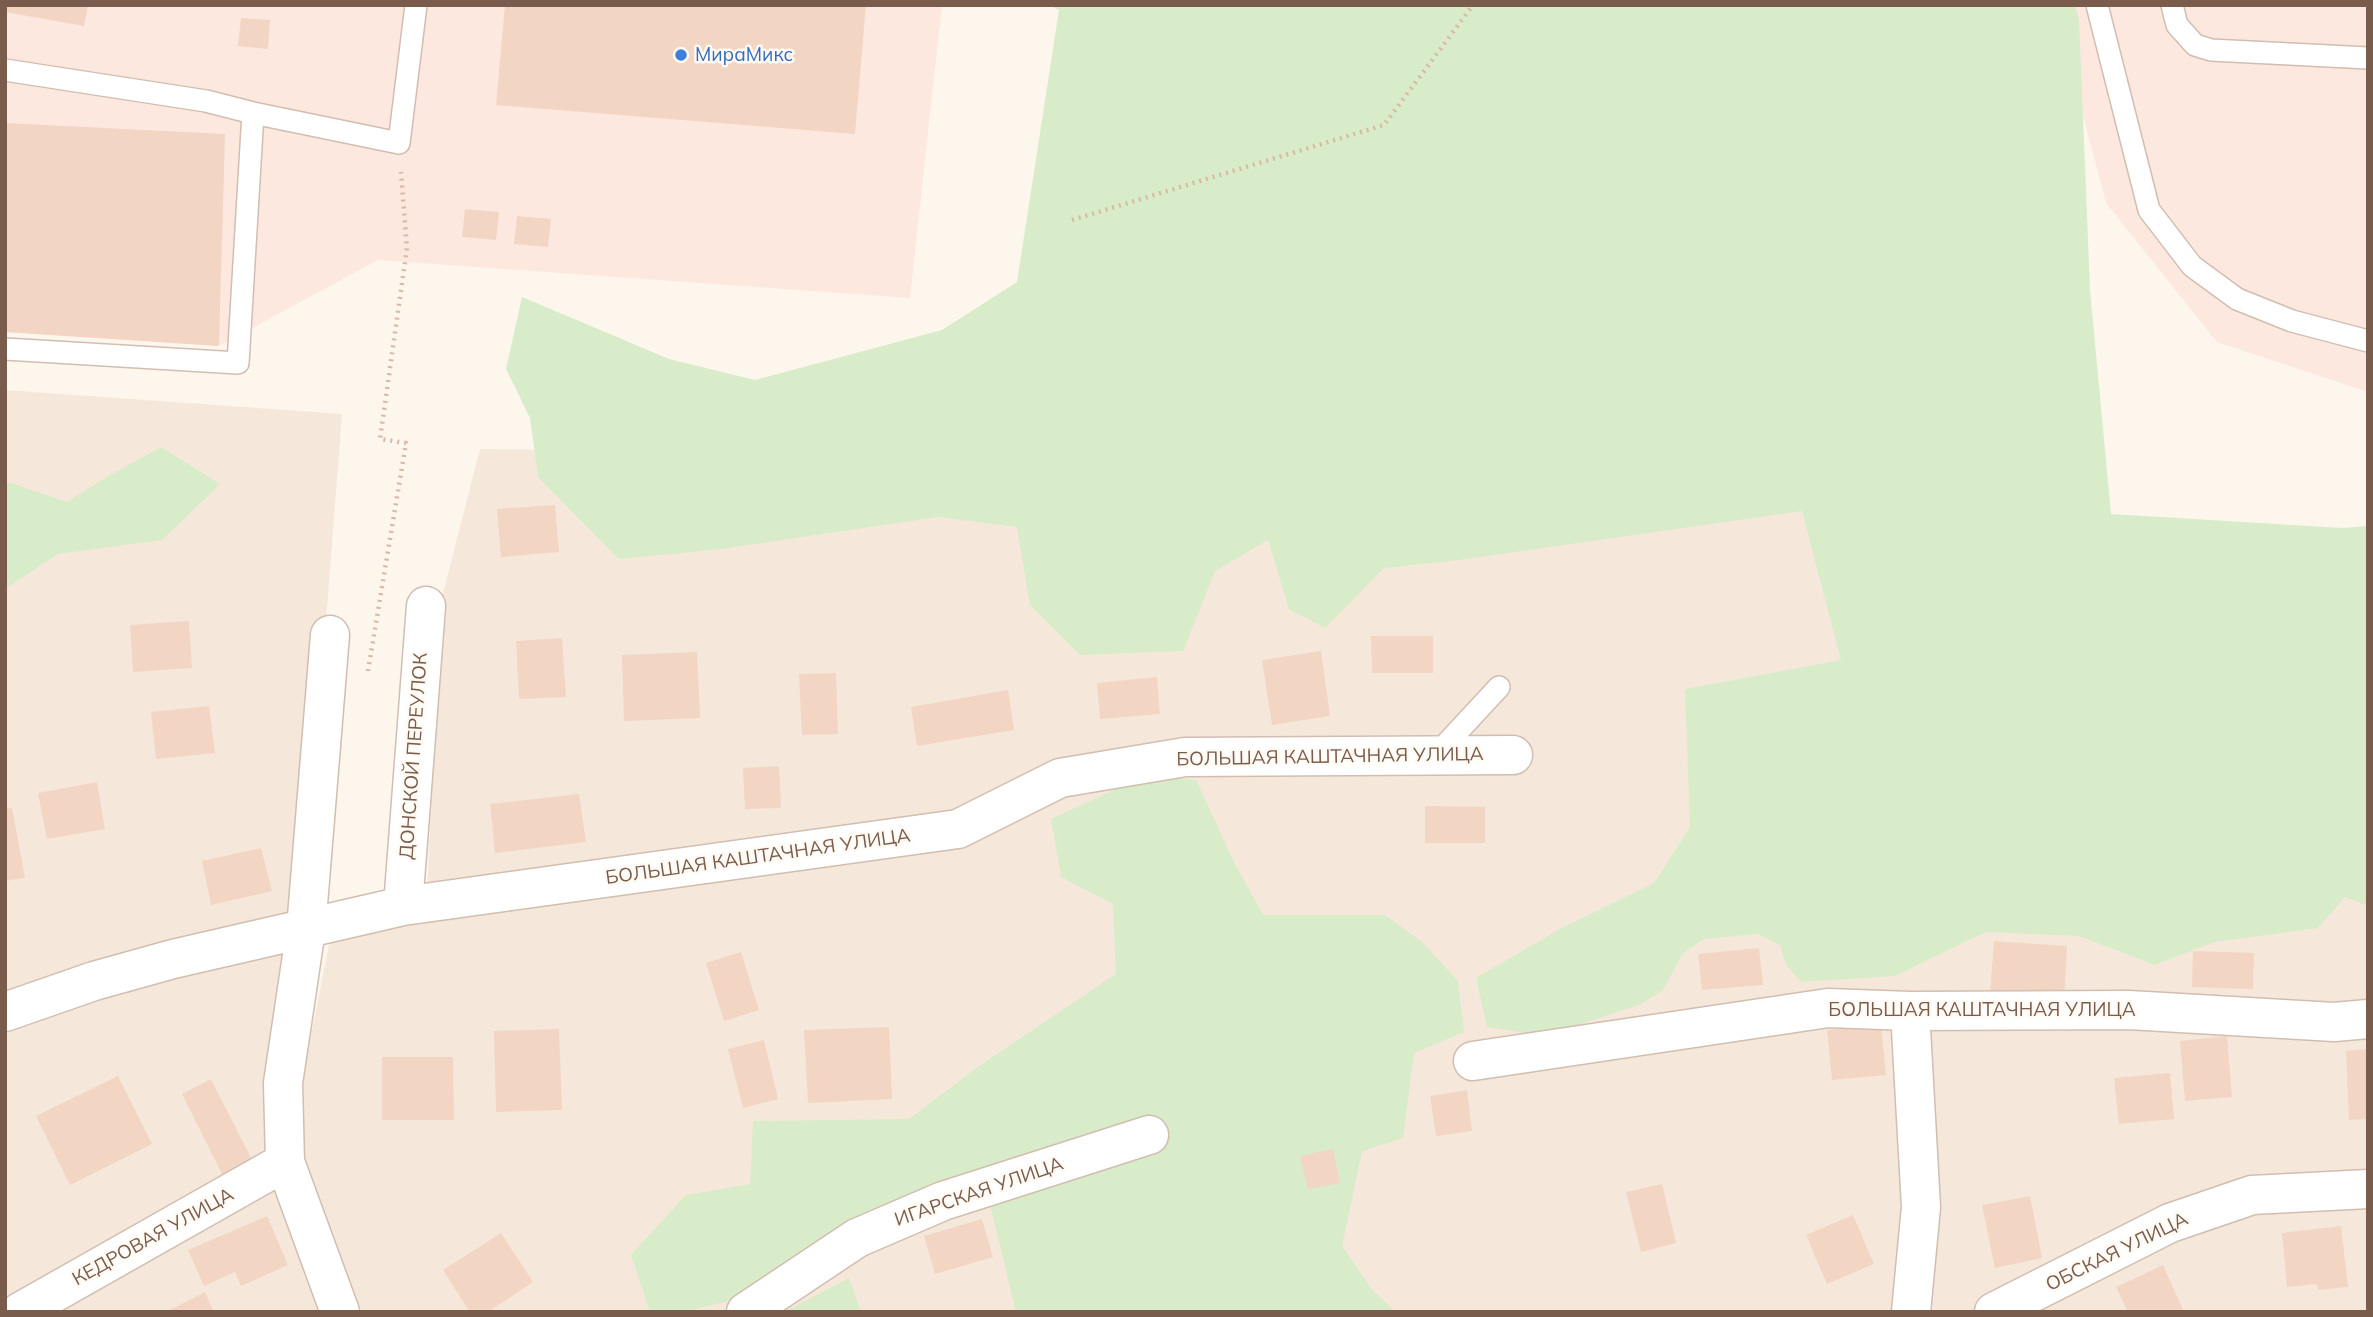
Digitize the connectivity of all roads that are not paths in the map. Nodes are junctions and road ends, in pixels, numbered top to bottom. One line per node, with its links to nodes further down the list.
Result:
1 (416, 5): 6 (lane)
2 (2097, 5): 7 (lane)
3 (2172, 5): 4 (lane)
4 (2368, 58)
5 (5, 70): 6 (lane)
6 (253, 113): 8 (lane)
7 (2368, 341)
8 (5, 349)
9 (426, 607): 14 (street, ДОНСКОЙ ПЕРЕУЛОК)
10 (330, 635): 15 (street)
11 (1499, 687): 13 (lane)
12 (1513, 755): 13 (street, БОЛЬШАЯ КАШТАЧНАЯ УЛИЦА)
13 (1435, 756): 14 (street, БОЛЬШАЯ КАШТАЧНАЯ УЛИЦА)
14 (403, 906): 15 (street, БОЛЬШАЯ КАШТАЧНАЯ УЛИЦА)
15 (306, 929): 17 (street, БОЛЬШАЯ КАШТАЧНАЯ УЛИЦА); 21 (street)
16 (1910, 1011): 18 (street, БОЛЬШАЯ КАШТАЧНАЯ УЛИЦА); 19 (street, БОЛЬШАЯ КАШТАЧНАЯ УЛИЦА); 26 (street)
17 (5, 1012)
18 (2368, 1019)
19 (1473, 1061)
20 (1149, 1135): 25 (street, ИГАРСКАЯ УЛИЦА)
21 (285, 1162): 23 (street, КЕДРОВАЯ УЛИЦА); 24 (street)
22 (2368, 1189): 27 (street, ОБСКАЯ УЛИЦА)
23 (20, 1312)
24 (340, 1312)
25 (746, 1312)
26 (1911, 1312)
27 (1994, 1312)

